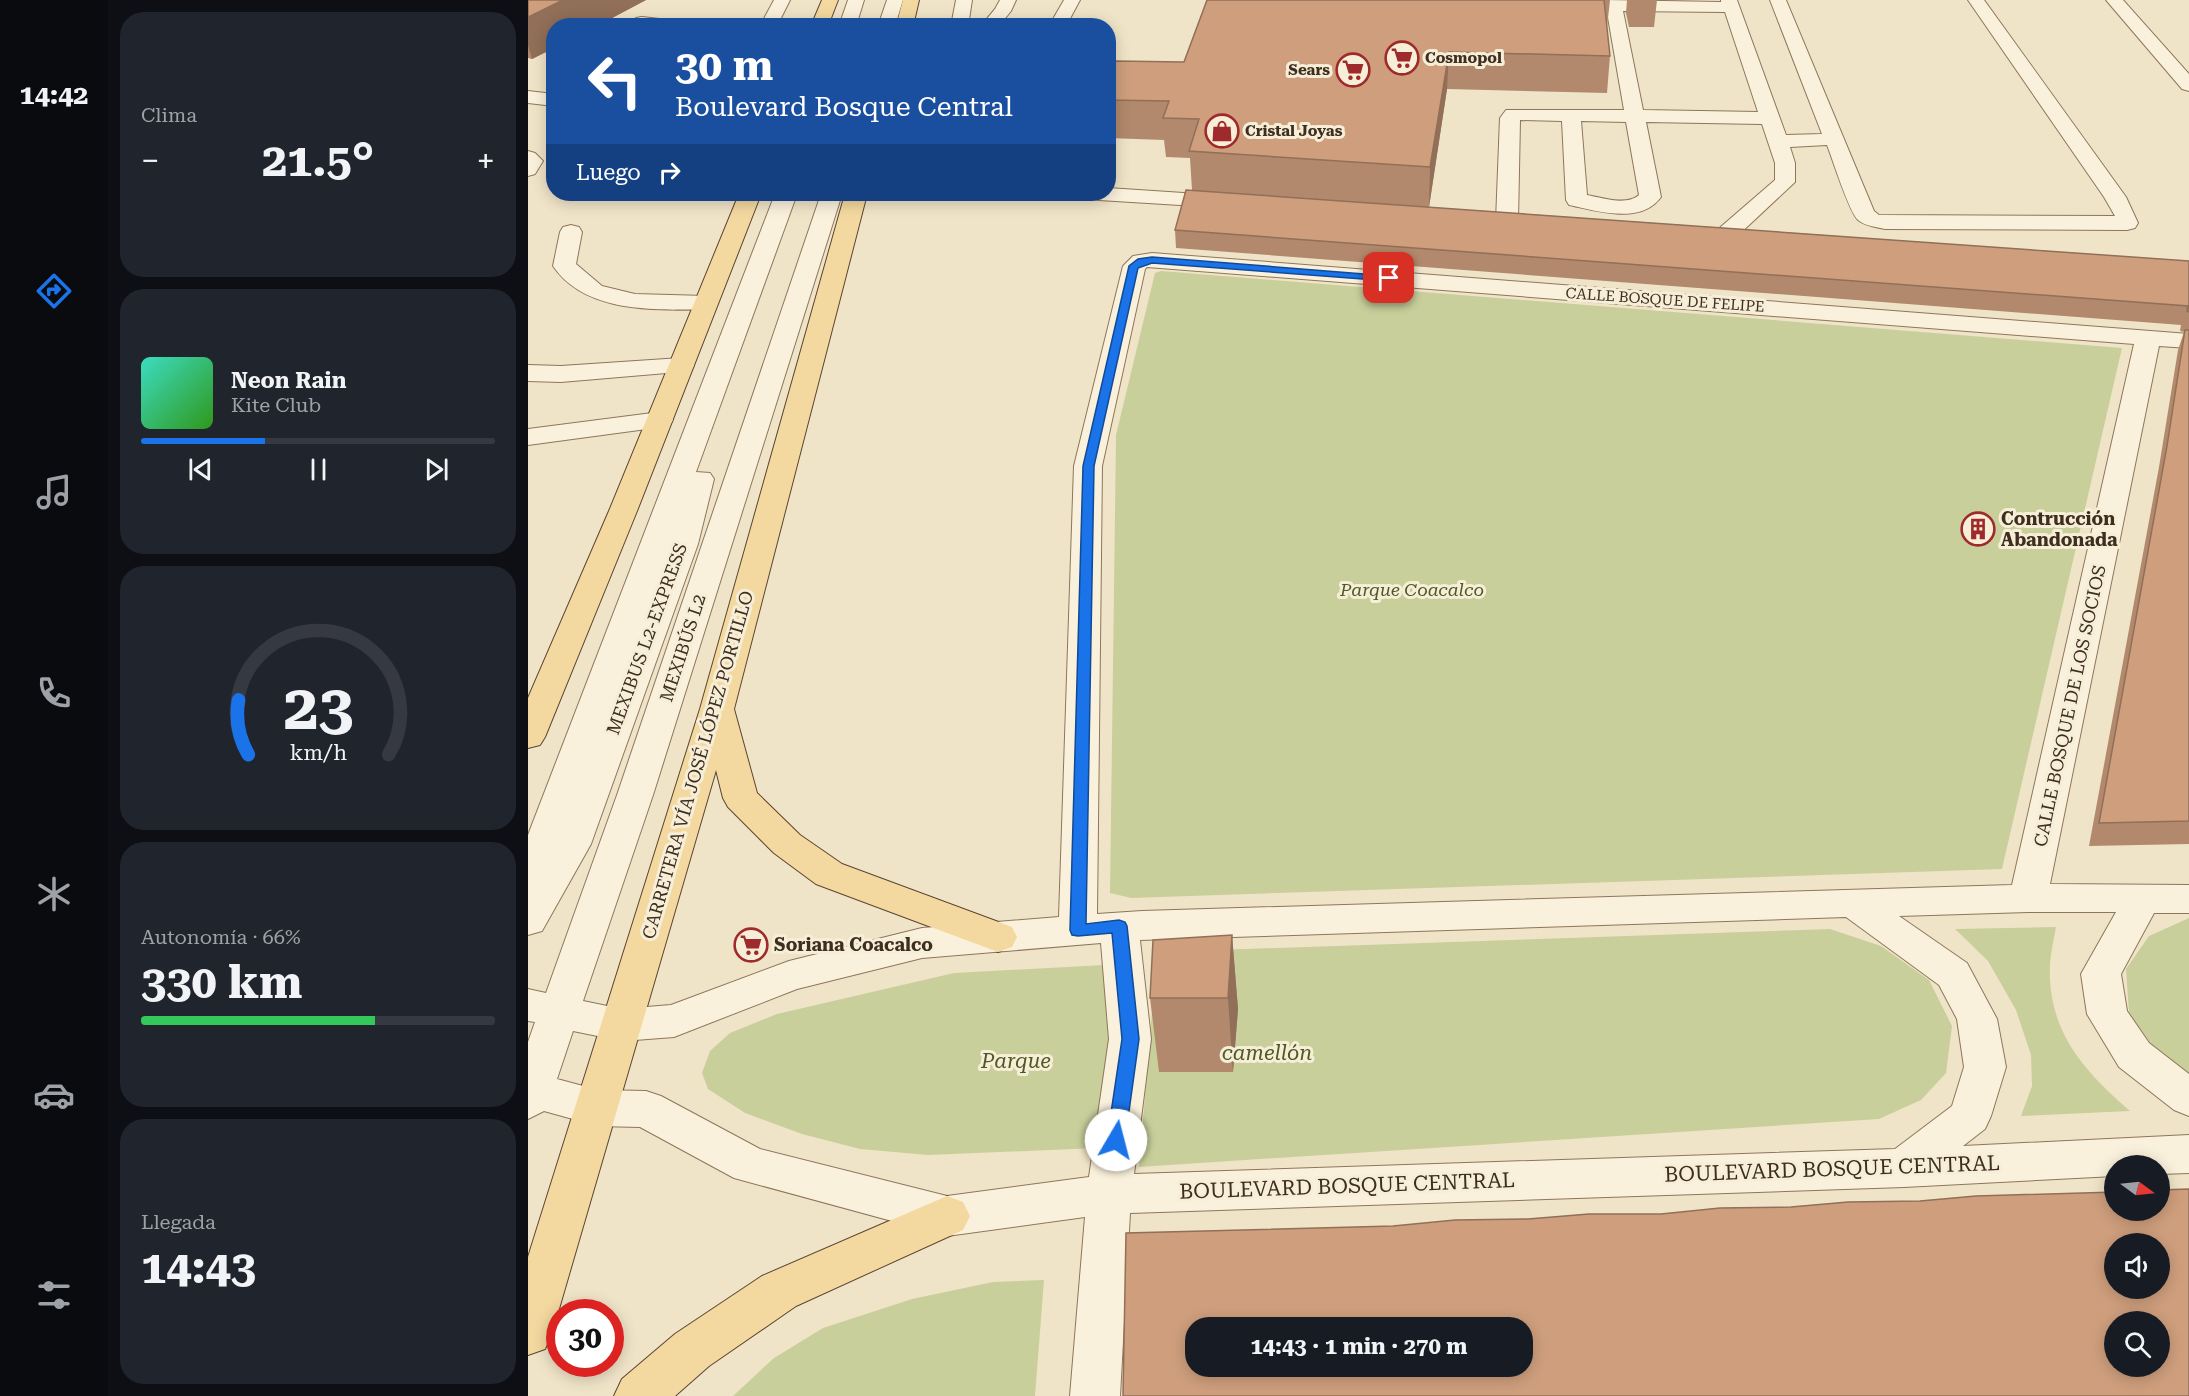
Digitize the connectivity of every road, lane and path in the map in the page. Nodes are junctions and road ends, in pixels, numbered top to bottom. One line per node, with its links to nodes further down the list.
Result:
1 (782, 0): 14 (street)
2 (830, 0): 15 (main road)
3 (856, 0): 16 (street)
4 (895, 0): 17 (street)
5 (911, 0): 18 (main road)
6 (964, 0): 19 (street)
7 (1072, 0): 21 (street)
8 (1778, 0): 23 (street)
9 (1976, 0): 30 (street)
10 (2114, 0): 24 (street)
11 (1614, 3): 12 (street); 28 (street)
12 (1730, 4): 22 (street)
13 (1006, 6): 20 (street)
14 (772, 18)
15 (822, 18)
16 (850, 18)
17 (889, 18)
18 (906, 18)
19 (961, 18)
20 (996, 18)
21 (1062, 18)
22 (1742, 32): 23 (street); 29 (street)
23 (1791, 32): 30 (street)
24 (2189, 86)
25 (528, 97): 26 (street)
26 (546, 99)
27 (1571, 115): 28 (street); 28 (street); 41 (street)
28 (1634, 115): 29 (street)
29 (1770, 118): 31 (street)
30 (1835, 139): 31 (street)
31 (1778, 141): 45 (street)
32 (528, 157): 33 (street)
33 (528, 170)
34 (1116, 195): 39 (street)
35 (747, 201): 47 (main road)
36 (783, 201): 50 (street)
37 (829, 201): 66 (street, MEXIBÚS L2)
38 (854, 201): 55 (main road, CARRETERA VÍA JOSÉ LÓPEZ PORTILLO)
39 (1255, 204)
40 (1483, 220): 41 (street)
41 (1507, 221): 42 (street)
42 (1530, 223)
43 (570, 232): 47 (street)
44 (1702, 234): 45 (street)
45 (1724, 236): 46 (street)
46 (1748, 238)
47 (706, 303): 51 (main road)
48 (2148, 338): 49 (street, CALLE BOSQUE DE FELIPE); 58 (street, CALLE BOSQUE DE LOS SOCIOS); 64 (street, CALLE BOSQUE DE FELIPE)
49 (2189, 341)
50 (731, 343): 57 (street); 62 (street, MEXIBUS L2-EXPRESS)
51 (681, 366): 52 (street); 53 (main road)
52 (528, 373)
53 (660, 420): 54 (street); 56 (main road)
54 (528, 437)
55 (717, 709): 65 (main road); 67 (main road, CARRETERA VÍA JOSÉ LÓPEZ PORTILLO)
56 (528, 737)
57 (528, 883)
58 (2028, 898): 59 (street); 61 (street)
59 (2142, 899): 60 (street); 69 (street)
60 (2189, 899)
61 (1853, 903): 63 (street); 72 (street)
62 (528, 921)
63 (1119, 926): 64 (street); 73 (street)
64 (1078, 930): 65 (street)
65 (998, 937): 67 (street)
66 (543, 1009): 67 (street); 68 (street, MEXIBÚS L2)
67 (622, 1025): 70 (main road, CARRETERA VÍA JOSÉ LÓPEZ PORTILLO)
68 (529, 1094): 70 (street, BOULEVARD BOSQUE CENTRAL)
69 (2189, 1098)
70 (598, 1108): 74 (street, BOULEVARD BOSQUE CENTRAL); 75 (main road, CARRETERA VÍA JOSÉ LÓPEZ PORTILLO)
71 (2189, 1154): 72 (street, BOULEVARD BOSQUE CENTRAL)
72 (1904, 1168): 73 (street, BOULEVARD BOSQUE CENTRAL)
73 (1109, 1194): 74 (street, BOULEVARD BOSQUE CENTRAL); 77 (street)
74 (947, 1216): 76 (main road)
75 (528, 1333)
76 (639, 1396)
77 (1095, 1396)

